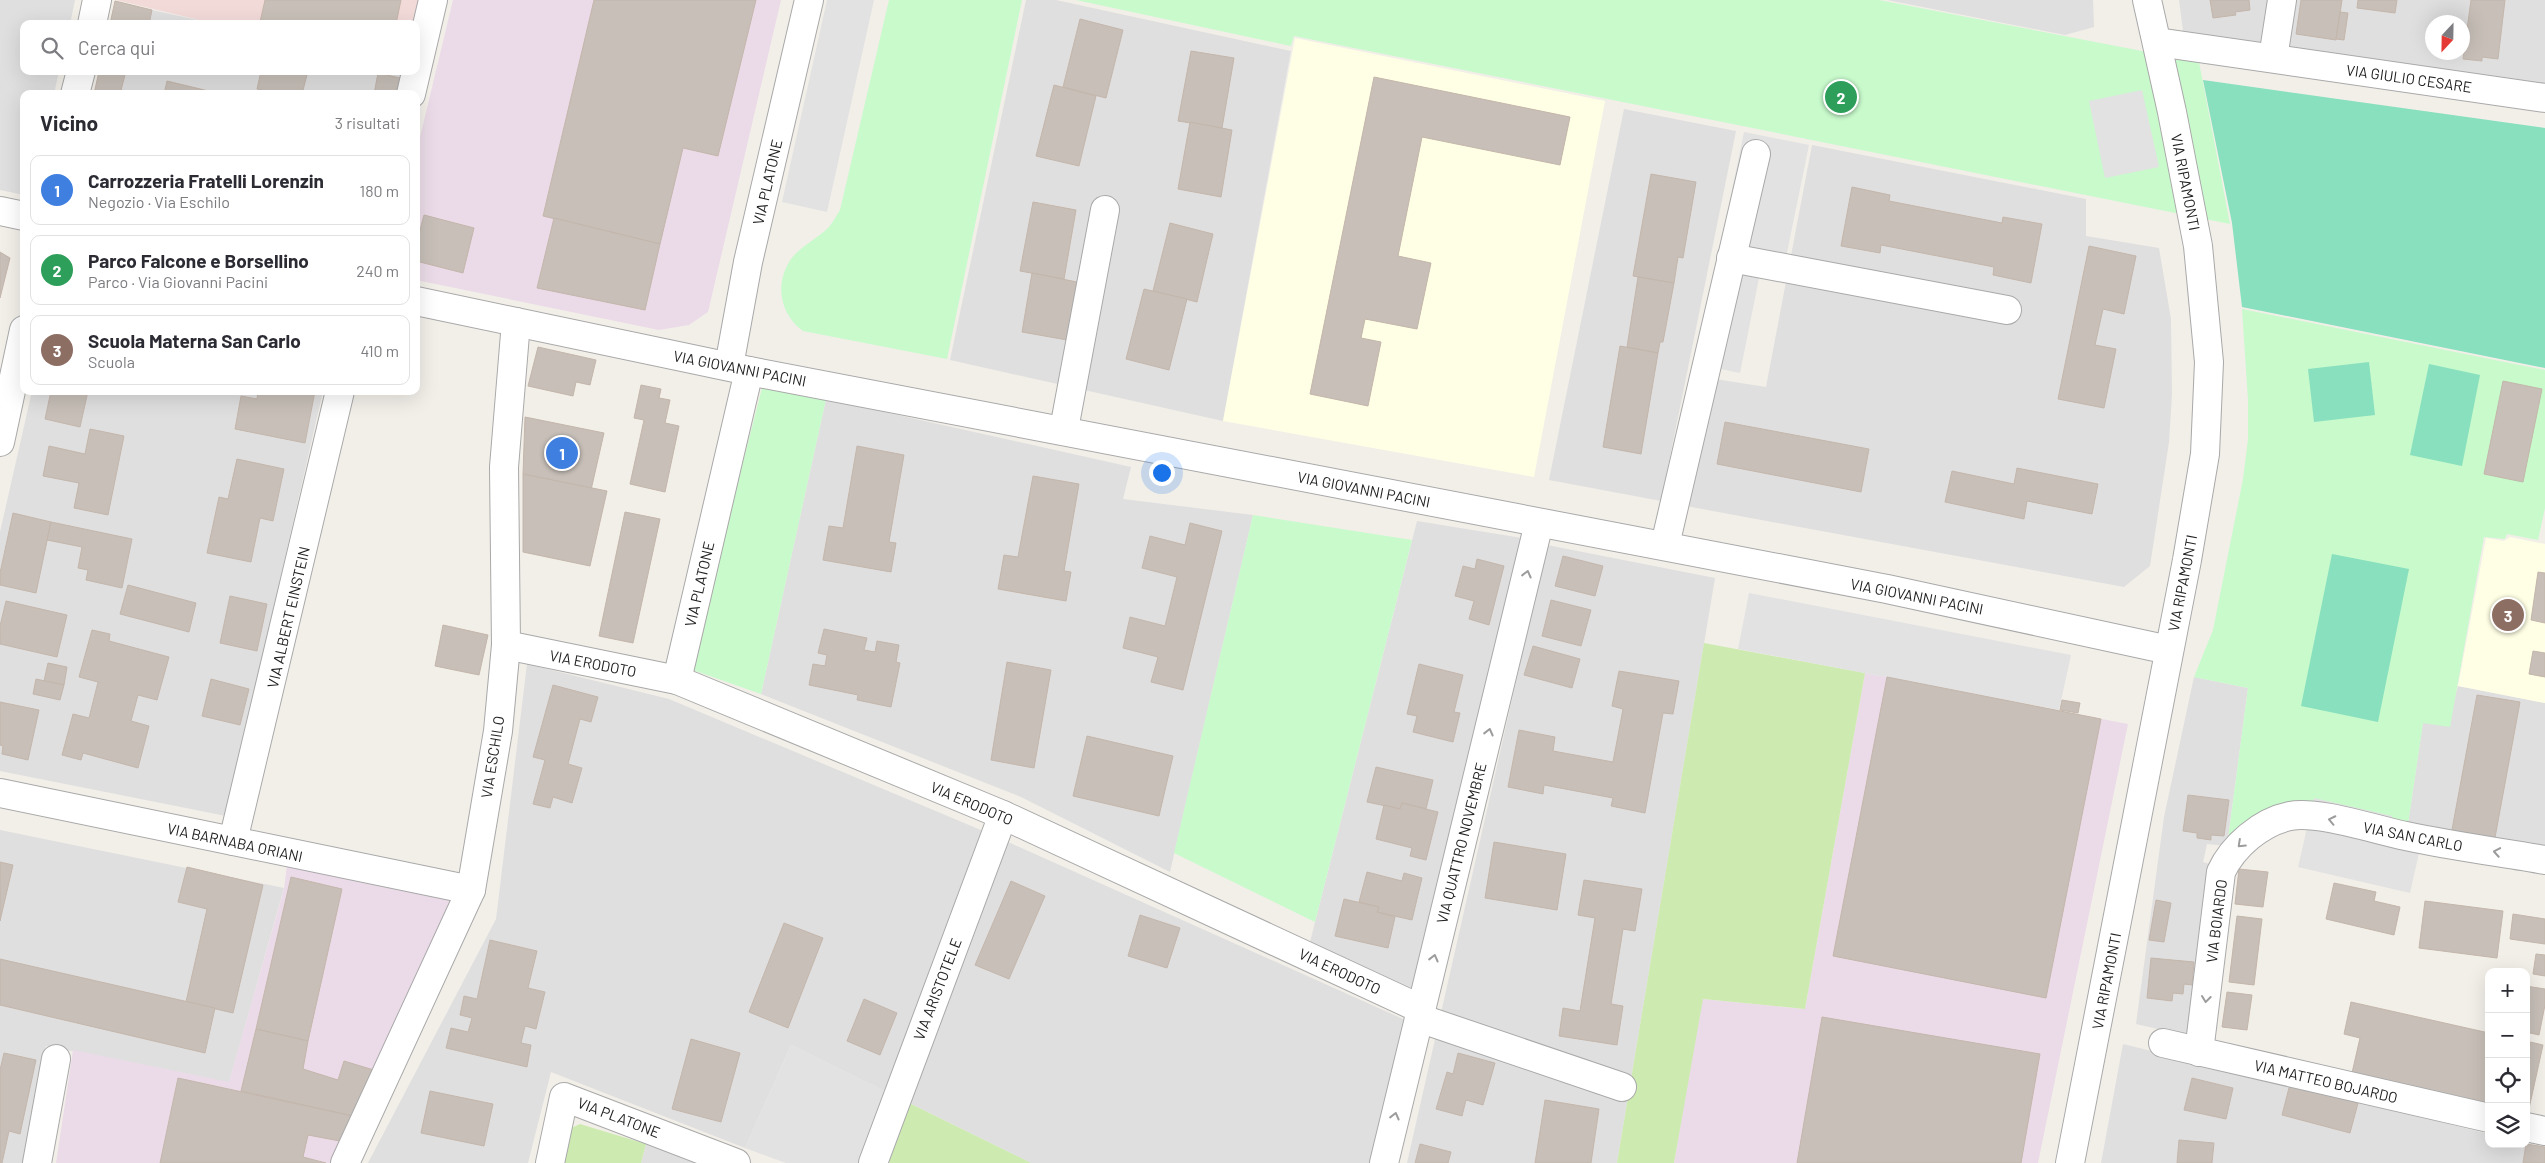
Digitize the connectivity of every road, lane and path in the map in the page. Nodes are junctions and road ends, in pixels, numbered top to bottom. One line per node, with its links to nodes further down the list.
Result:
1 (97, 0): 6 (street)
2 (433, 0): 8 (street)
3 (809, 0): 24 (street, VIA PLATONE)
4 (2147, 0): 7 (street, VIA RIPAMONTI)
5 (2282, 0): 9 (street)
6 (93, 20)
7 (2157, 42): 9 (street, VIA GIULIO CESARE); 31 (street, VIA RIPAMONTI)
8 (420, 56)
9 (2273, 58): 14 (street, VIA GIULIO CESARE)
10 (80, 75): 12 (street)
11 (415, 75): 13 (street)
12 (76, 90)
13 (412, 90)
14 (2545, 98)
15 (1756, 154): 19 (street)
16 (1105, 210): 26 (street)
17 (0, 211): 18 (street)
18 (20, 215)
19 (1731, 258): 21 (street); 29 (street)
20 (420, 302): 22 (street, VIA GIOVANNI PACINI)
21 (2007, 310)
22 (516, 322): 24 (street, VIA GIOVANNI PACINI); 30 (street, VIA ESCHILO)
23 (20, 349): 27 (street)
24 (739, 368): 26 (street, VIA GIOVANNI PACINI); 32 (street, VIA PLATONE)
25 (339, 395): 36 (street, VIA ALBERT EINSTEIN)
26 (1064, 429): 28 (street, VIA GIOVANNI PACINI)
27 (0, 442)
28 (1539, 524): 29 (street, VIA GIOVANNI PACINI); 39 (street, VIA QUATTRO NOVEMBRE, one-way to 28)
29 (1665, 546): 31 (street, VIA GIOVANNI PACINI)
30 (506, 645): 32 (street, VIA ERODOTO); 38 (street, VIA ESCHILO)
31 (2169, 650): 53 (street, VIA RIPAMONTI)
32 (677, 680): 34 (street, VIA ERODOTO)
33 (0, 794): 36 (street, VIA BARNABA ORIANI)
34 (1003, 815): 39 (street, VIA ERODOTO); 51 (street, VIA ARISTOTELE)
35 (2282, 818): 37 (street, VIA SAN CARLO, one-way to 35); 41 (street, VIA BOIARDO, one-way to 41)
36 (233, 841): 38 (street, VIA BARNABA ORIANI)
37 (2545, 860)
38 (471, 890): 48 (street, VIA ESCHILO)
39 (1420, 1013): 43 (street, VIA ERODOTO); 52 (street, VIA QUATTRO NOVEMBRE, one-way to 39)
40 (2163, 1043): 41 (street, VIA MATTEO BOJARDO)
41 (2199, 1052): 44 (street, VIA MATTEO BOJARDO)
42 (56, 1059): 47 (street)
43 (1622, 1087)
44 (2485, 1117)
45 (2530, 1128): 46 (street)
46 (2545, 1131)
47 (37, 1163)
48 (345, 1163)
49 (550, 1163): 50 (street, VIA PLATONE)
50 (736, 1163)
51 (872, 1163)
52 (1384, 1163)
53 (2070, 1163)

